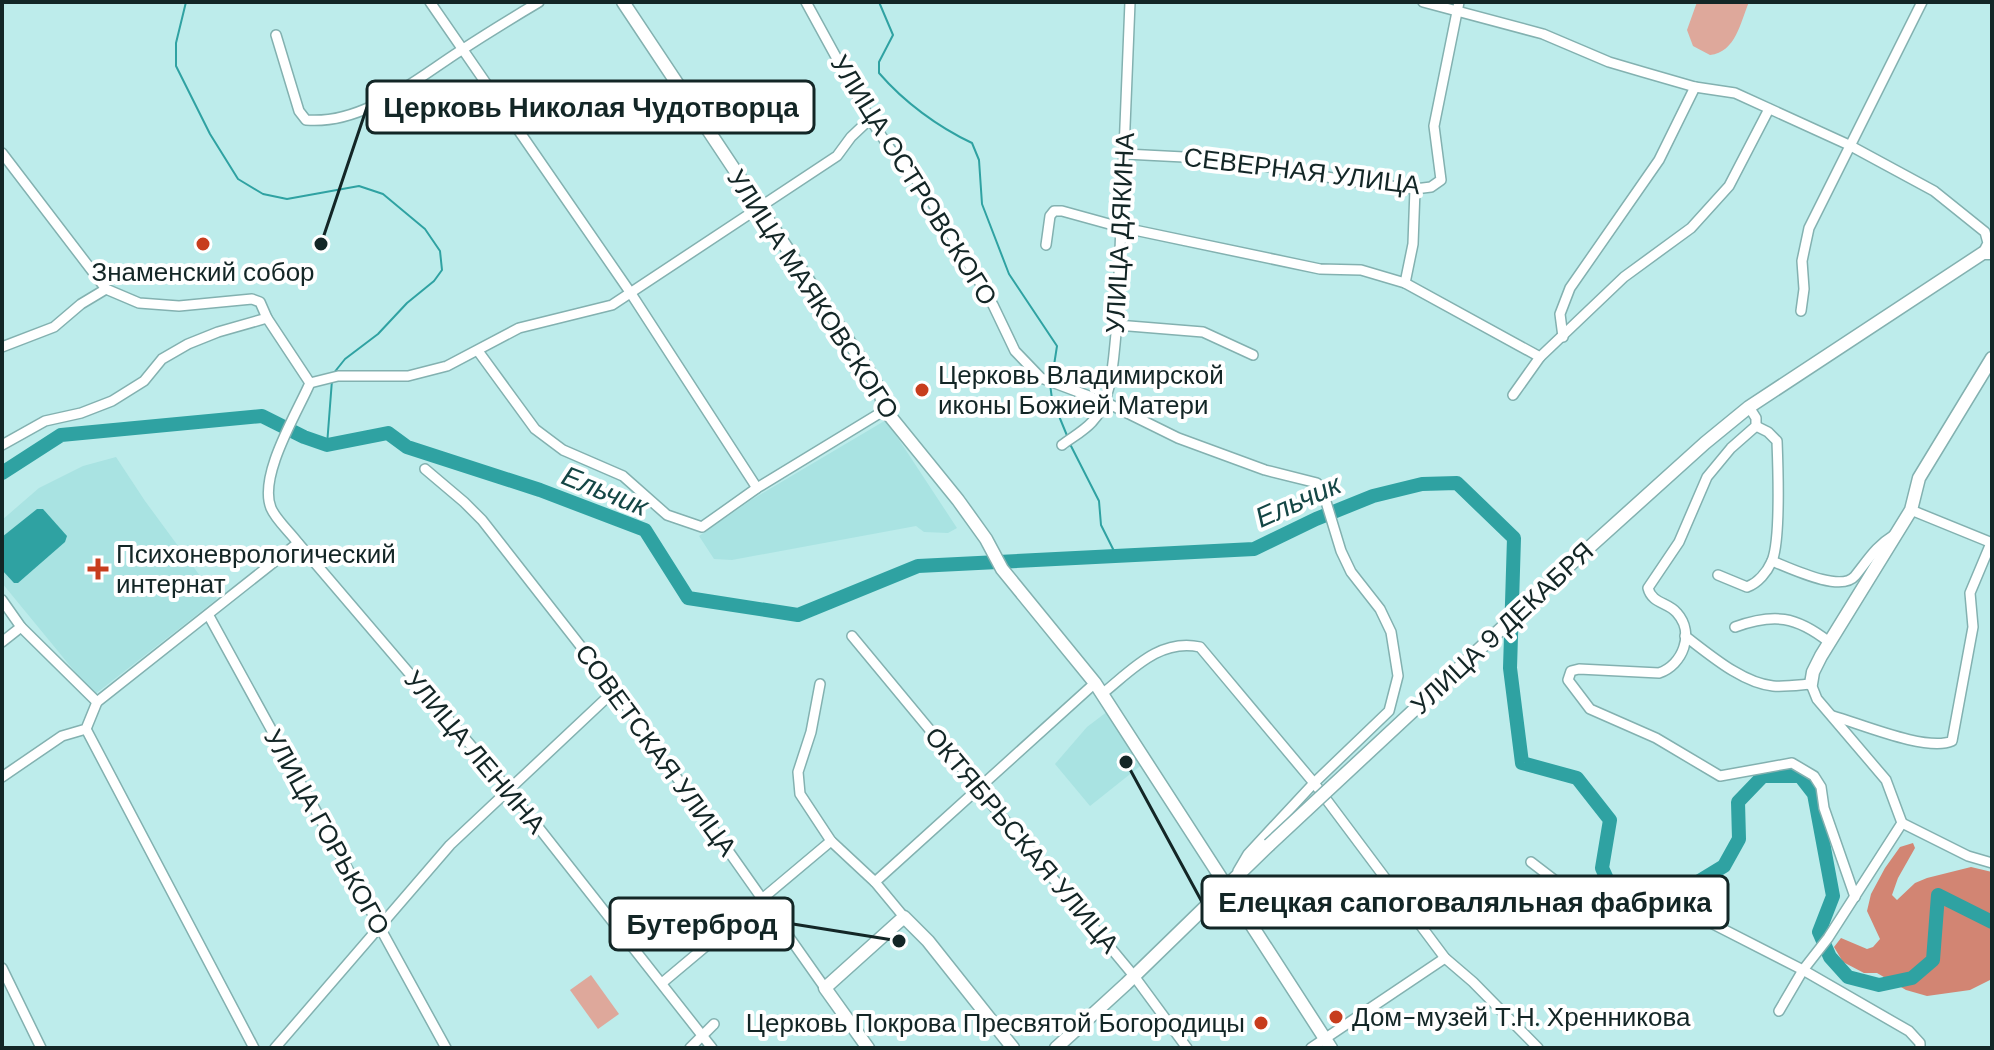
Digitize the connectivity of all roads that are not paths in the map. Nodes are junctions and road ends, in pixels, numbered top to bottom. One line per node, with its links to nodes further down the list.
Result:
1 (430, 2): 10 (street)
2 (539, 2): 10 (street)
3 (623, 2): 18 (main road, УЛИЦА МАЯКОВСКОГО)
4 (806, 2): 13 (street, УЛИЦА ОСТРОВСКОГО)
5 (1130, 2): 16 (street, УЛИЦА ДЯКИНА)
6 (1423, 2): 8 (street)
7 (1922, 2): 14 (street)
8 (1458, 6): 11 (street); 17 (street, СЕВЕРНАЯ УЛИЦА)
9 (276, 35): 10 (street)
10 (463, 49): 24 (street)
11 (1695, 87): 12 (street); 28 (street)
12 (1769, 109): 14 (street); 28 (street)
13 (870, 119): 18 (street); 36 (street, УЛИЦА ОСТРОВСКОГО)
14 (1849, 145): 21 (street); 25 (street)
15 (2, 153): 23 (street)
16 (1125, 154): 17 (street, СЕВЕРНАЯ УЛИЦА); 19 (street, УЛИЦА ДЯКИНА)
17 (1415, 189): 22 (street)
18 (758, 207): 24 (street); 38 (main road, УЛИЦА МАЯКОВСКОГО)
19 (1120, 227): 20 (street); 22 (street); 27 (street, УЛИЦА ДЯКИНА)
20 (1046, 245)
21 (1988, 253): 37 (main road, УЛИЦА 9 ДЕКАБРЯ)
22 (1405, 283): 32 (street)
23 (106, 289): 26 (street); 29 (street)
24 (630, 292): 30 (street); 43 (street)
25 (1801, 311)
26 (267, 318): 34 (street); 40 (street)
27 (1117, 325): 31 (street); 36 (street, УЛИЦА ДЯКИНА)
28 (1563, 337): 32 (street)
29 (2, 347)
30 (478, 351): 34 (street); 43 (street)
31 (1253, 355)
32 (1540, 357): 35 (street)
33 (1992, 358): 44 (main road)
34 (310, 383): 46 (street, УЛИЦА ЛЕНИНА)
35 (1513, 395)
36 (1105, 402): 41 (street); 66 (street, УЛИЦА ОСТРОВСКОГО)
37 (1749, 407): 39 (street); 74 (main road, УЛИЦА 9 ДЕКАБРЯ, bridge)
38 (885, 410): 43 (street); 60 (main road, УЛИЦА МАЯКОВСКОГО)
39 (1756, 426): 48 (street); 55 (street)
40 (2, 445)
41 (1062, 445)
42 (425, 469): 61 (street, СОВЕТСКАЯ УЛИЦА)
43 (757, 488)
44 (1911, 510): 45 (main road); 47 (street)
45 (1897, 533): 48 (street); 57 (main road)
46 (298, 543): 51 (street); 68 (street, УЛИЦА ЛЕНИНА)
47 (1992, 543): 63 (street)
48 (1772, 561): 49 (street)
49 (1718, 575)
50 (2, 600): 52 (street)
51 (209, 616): 62 (street); 78 (street, УЛИЦА ГОРЬКОГО)
52 (21, 627): 56 (street); 62 (street)
53 (1735, 627): 57 (street)
54 (852, 636): 67 (street, ОКТЯБРЬСКАЯ УЛИЦА)
55 (1685, 636): 59 (street); 75 (street)
56 (2, 642)
57 (1829, 642): 59 (main road)
58 (820, 684): 70 (street)
59 (1811, 684): 63 (street)
60 (1098, 688): 66 (street); 67 (street); 74 (main road)
61 (615, 690): 68 (street); 76 (street, СОВЕТСКАЯ УЛИЦА)
62 (97, 702): 64 (street)
63 (1830, 716): 69 (street)
64 (86, 729): 65 (street); 90 (street)
65 (2, 777)
66 (1314, 783): 74 (street); 79 (street)
67 (979, 788): 73 (street); 82 (street, ОКТЯБРЬСКАЯ УЛИЦА)
68 (509, 790): 78 (street); 83 (street, УЛИЦА ЛЕНИНА)
69 (1902, 823): 72 (street); 75 (street)
70 (831, 841): 73 (street); 76 (street)
71 (1531, 862): 81 (street)
72 (1992, 863)
73 (875, 882): 77 (street)
74 (1229, 883): 82 (main road, УЛИЦА 9 ДЕКАБРЯ); 88 (main road)
75 (1855, 897): 81 (street)
76 (763, 898): 83 (street); 84 (street, СОВЕТСКАЯ УЛИЦА)
77 (904, 917): 84 (main road); 96 (main road)
78 (378, 925): 91 (street); 92 (street, УЛИЦА ГОРЬКОГО)
79 (1445, 958): 88 (street); 100 (street)
80 (2, 968): 89 (street)
81 (1803, 970): 85 (street); 101 (street)
82 (1134, 976): 97 (main road, УЛИЦА 9 ДЕКАБРЯ); 98 (street, ОКТЯБРЬСКАЯ УЛИЦА)
83 (662, 983): 87 (street, УЛИЦА ЛЕНИНА)
84 (825, 988): 95 (main road, СОВЕТСКАЯ УЛИЦА)
85 (1779, 1011)
86 (714, 1024): 87 (street)
87 (703, 1036): 93 (street); 94 (street, УЛИЦА ЛЕНИНА)
88 (1328, 1043): 99 (street)
89 (41, 1048)
90 (254, 1048)
91 (275, 1048)
92 (446, 1048)
93 (690, 1048)
94 (712, 1048)
95 (868, 1048)
96 (1013, 1048)
97 (1056, 1048)
98 (1187, 1048)
99 (1311, 1048)
100 (1538, 1048)
101 (1920, 1048)

